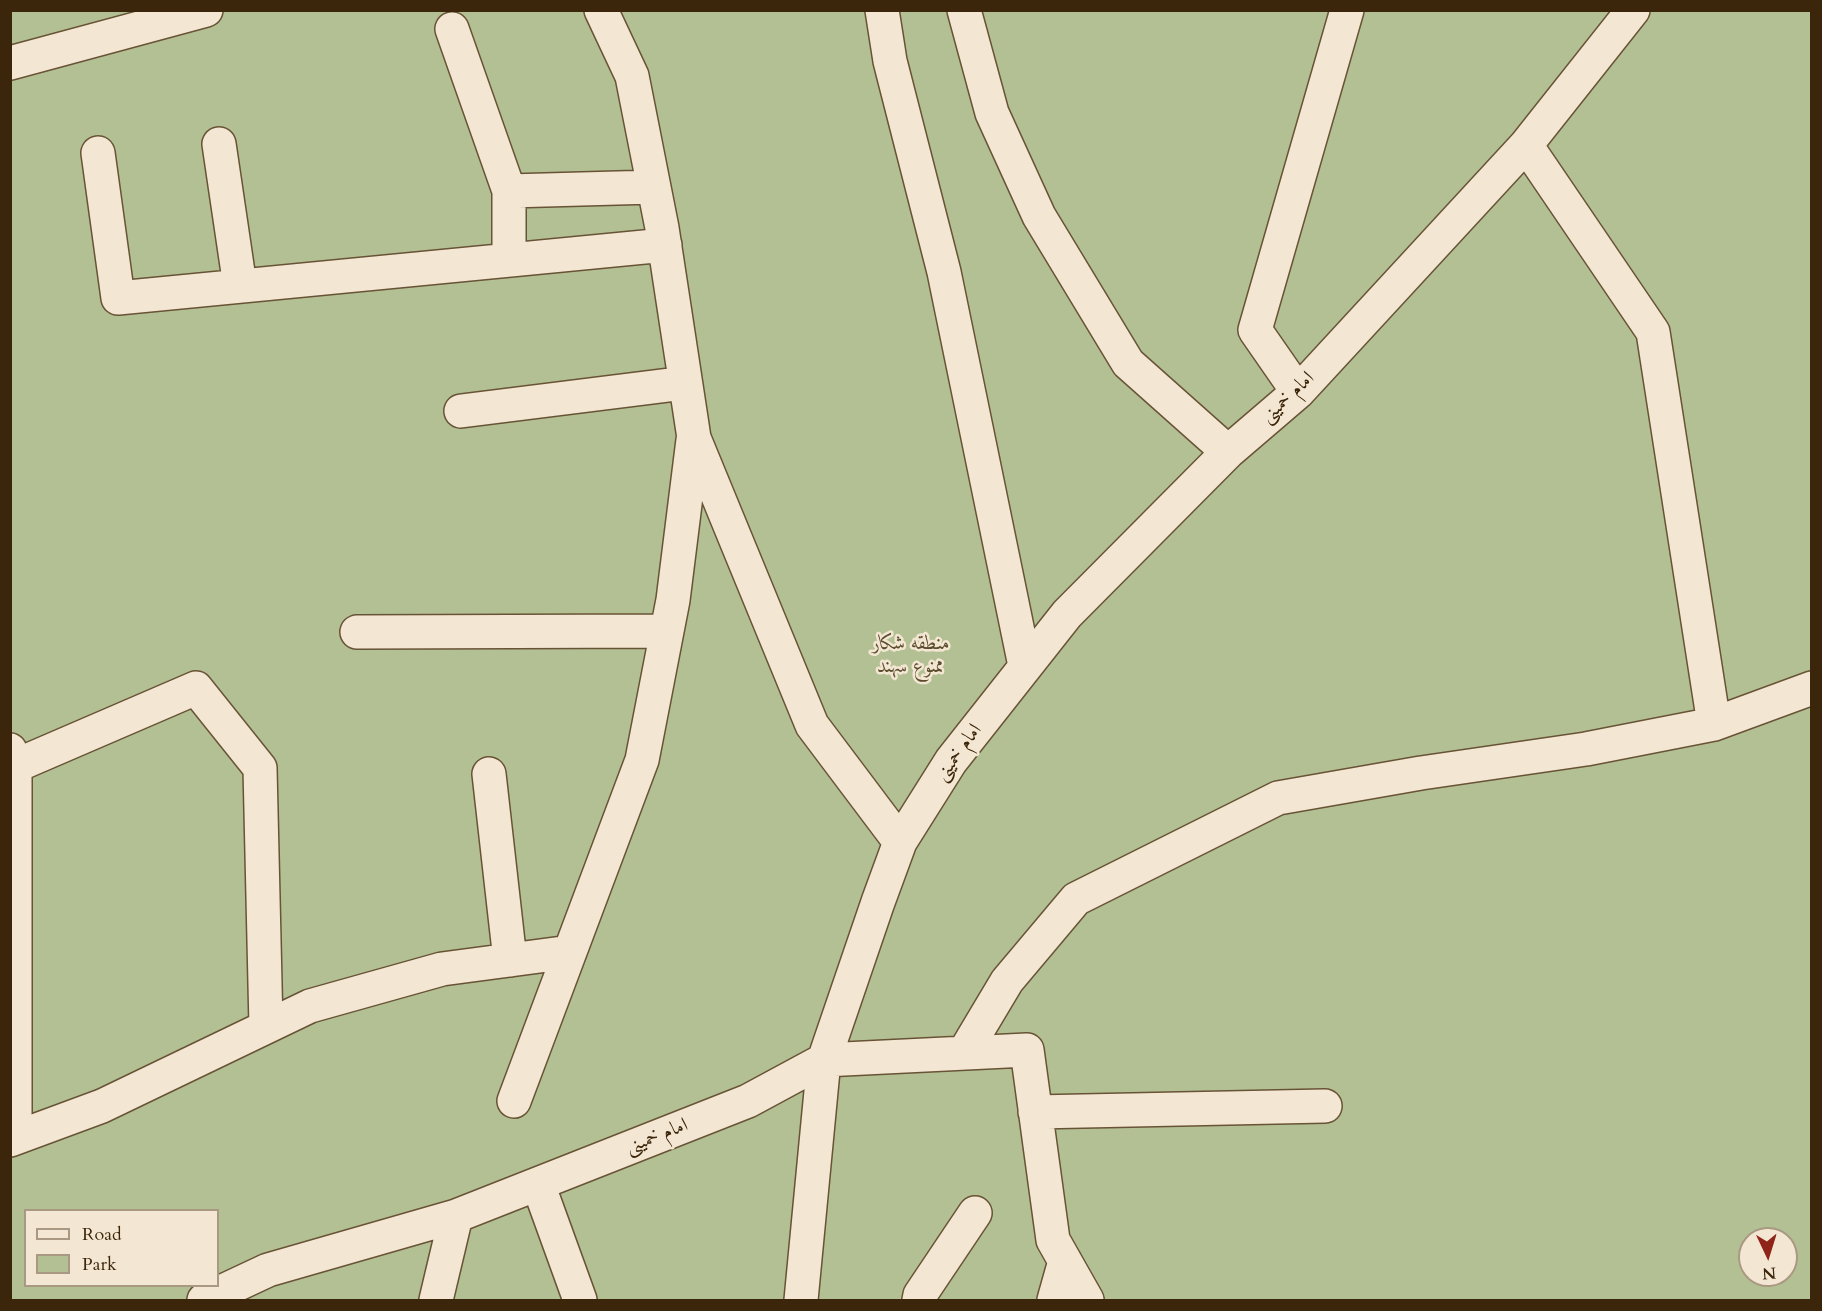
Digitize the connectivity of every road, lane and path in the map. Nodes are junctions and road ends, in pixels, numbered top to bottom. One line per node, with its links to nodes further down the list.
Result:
1 (206, 10): 9 (street)
2 (601, 10): 10 (street)
3 (626, 10): 10 (street)
4 (882, 10): 26 (street)
5 (964, 10): 23 (street)
6 (1347, 10): 20 (street)
7 (1633, 10): 12 (street, امام خمینی)
8 (452, 29): 15 (street)
9 (10, 63)
10 (632, 76): 14 (street)
11 (219, 144): 18 (street)
12 (1526, 145): 20 (street, امام خمینی); 28 (street)
13 (98, 153): 18 (street)
14 (654, 187): 15 (street); 16 (street)
15 (508, 191): 17 (street)
16 (665, 245): 17 (street); 19 (street)
17 (509, 260): 18 (street)
18 (240, 286)
19 (686, 383): 21 (street); 22 (street)
20 (1298, 392): 23 (street, امام خمینی)
21 (461, 411)
22 (694, 438): 25 (street); 31 (street)
23 (1228, 452): 26 (street, امام خمینی)
24 (357, 632): 25 (street)
25 (667, 632): 32 (street)
26 (1025, 666): 31 (street, امام خمینی)
27 (1812, 688): 28 (street)
28 (1714, 724): 35 (street)
29 (12, 761): 34 (street); 40 (street)
30 (489, 774): 33 (street)
31 (900, 842): 36 (street, امام خمینی)
32 (570, 952): 33 (street); 37 (street)
33 (510, 960): 34 (street)
34 (266, 1028): 40 (street)
35 (964, 1053): 36 (street); 39 (street)
36 (824, 1060): 41 (street, امام خمینی); 48 (street)
37 (514, 1101)
38 (1324, 1106): 39 (street)
39 (1035, 1112): 44 (street)
40 (13, 1139)
41 (538, 1184): 43 (street, امام خمینی); 47 (street)
42 (975, 1213): 49 (street)
43 (456, 1216): 45 (street, امام خمینی); 46 (street)
44 (1065, 1261): 50 (street); 51 (street)
45 (204, 1300)
46 (436, 1300)
47 (580, 1300)
48 (801, 1300)
49 (919, 1300)
50 (1054, 1300)
51 (1087, 1300)

